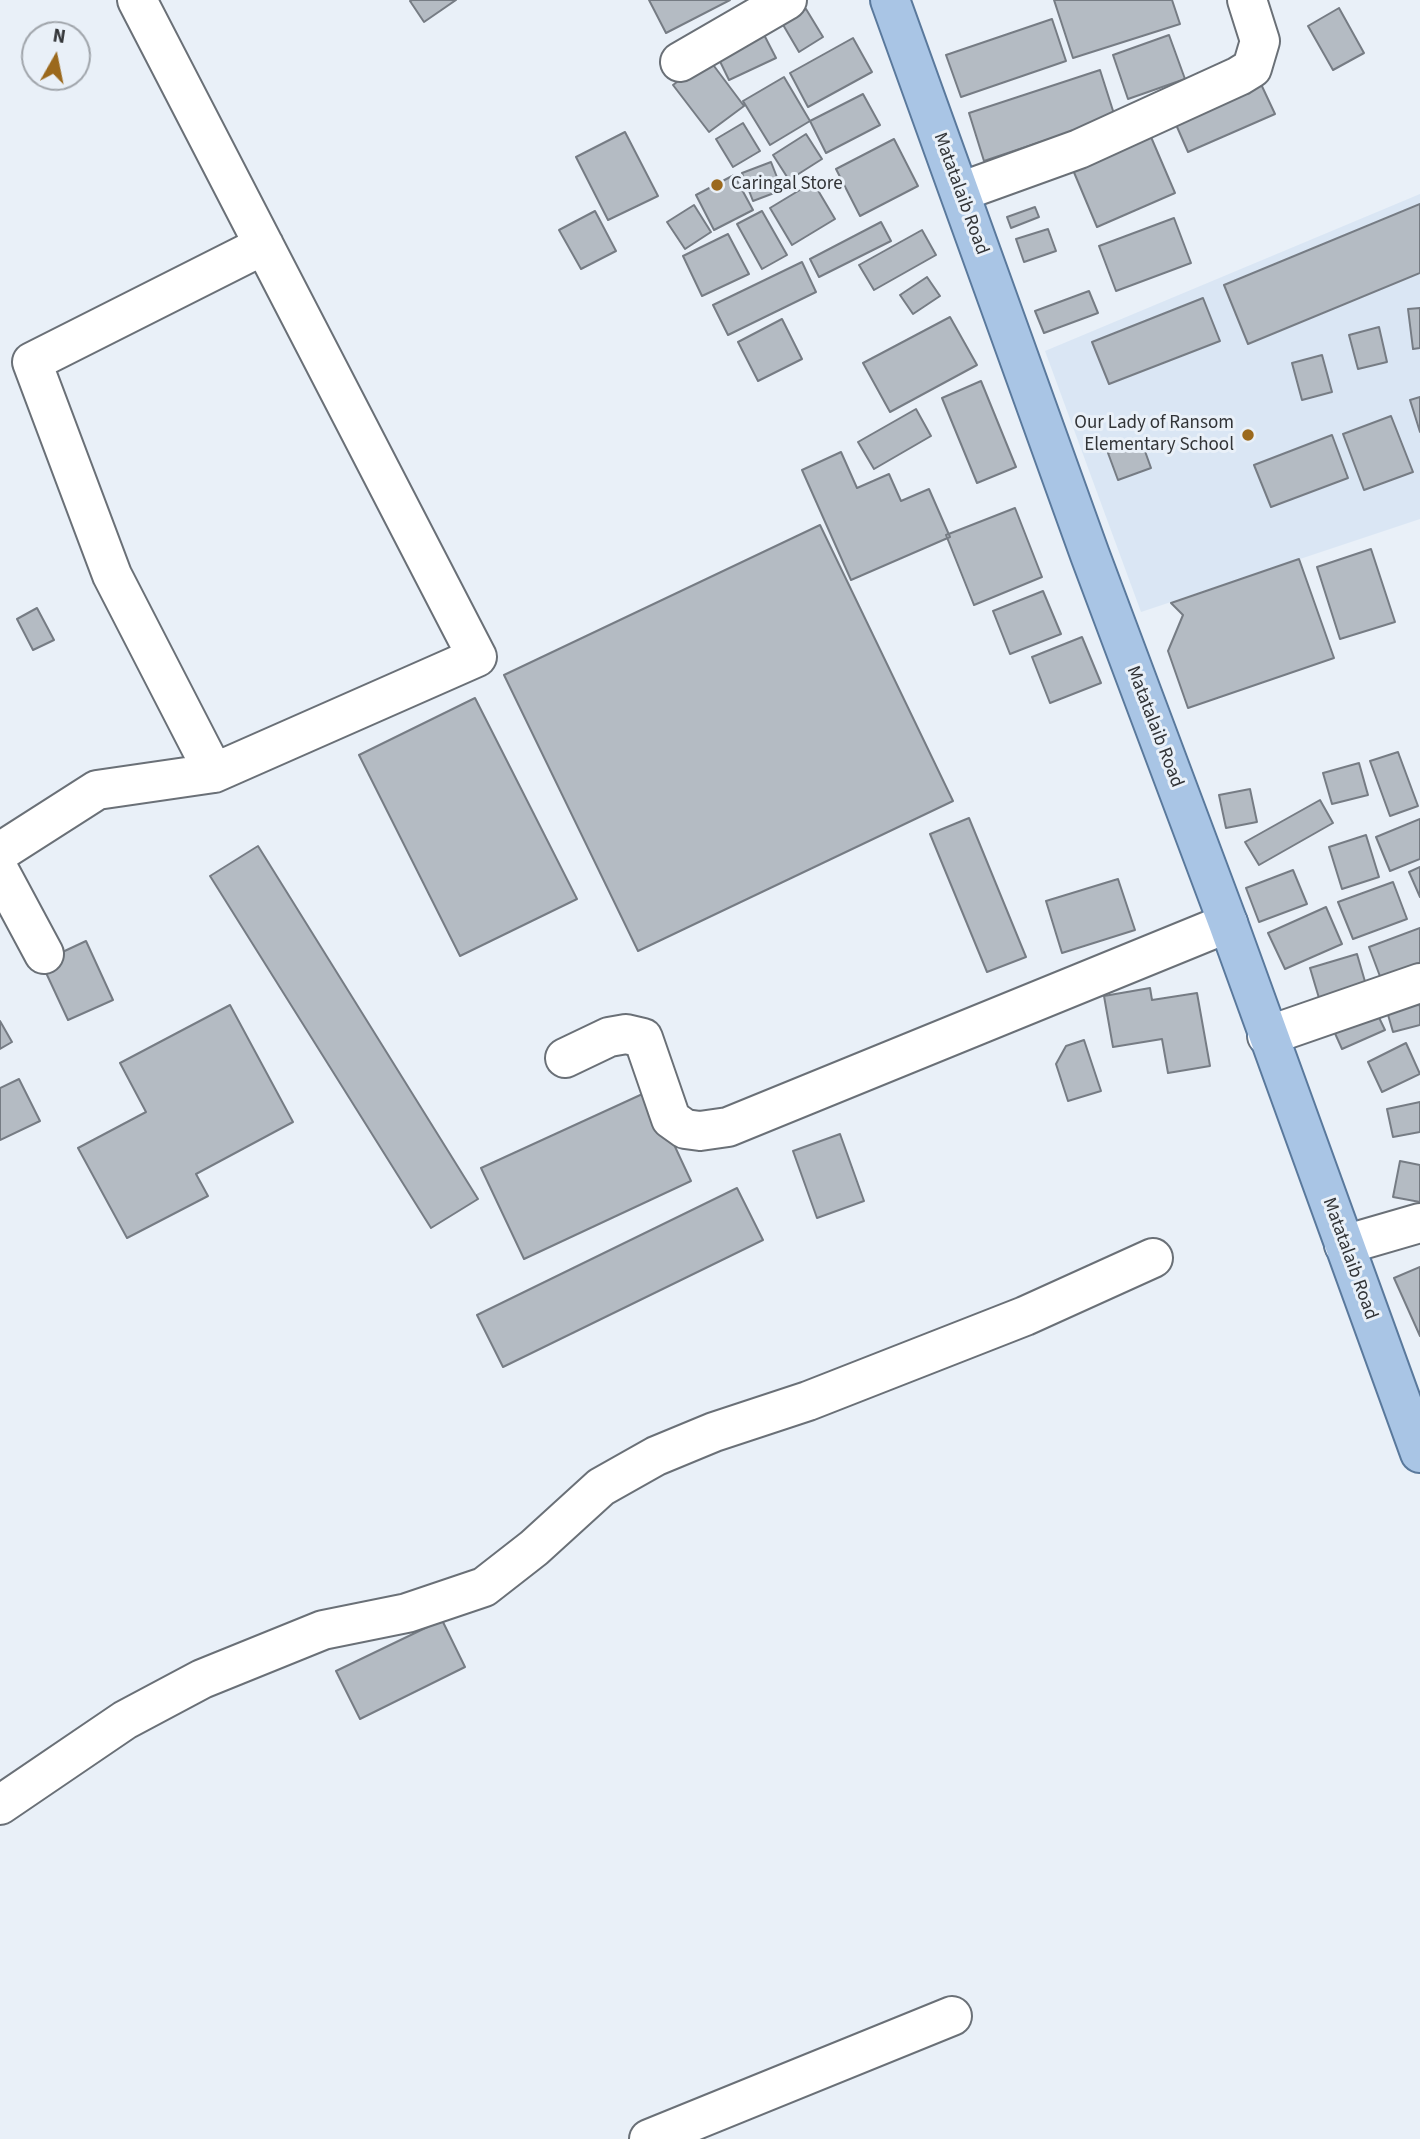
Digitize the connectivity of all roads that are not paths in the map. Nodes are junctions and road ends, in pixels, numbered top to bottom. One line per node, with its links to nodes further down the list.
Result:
1 (137, 0): 7 (street)
2 (787, 0): 5 (street)
3 (890, 0): 6 (main road, Matatalaib Road)
4 (1247, 0): 6 (street)
5 (680, 62)
6 (960, 192): 11 (main road, Matatalaib Road)
7 (264, 245): 8 (street); 8 (street)
8 (215, 774): 9 (street)
9 (0, 852)
10 (0, 872): 12 (street)
11 (1228, 923): 14 (main road, Matatalaib Road); 15 (street)
12 (44, 954)
13 (1420, 983): 14 (street)
14 (1267, 1035): 17 (main road, Matatalaib Road)
15 (565, 1058)
16 (1420, 1223): 17 (street)
17 (1344, 1245): 19 (main road, Matatalaib Road)
18 (1153, 1258): 20 (street)
19 (1420, 1453)
20 (0, 1805)
21 (952, 2016): 22 (street)
22 (649, 2139)

